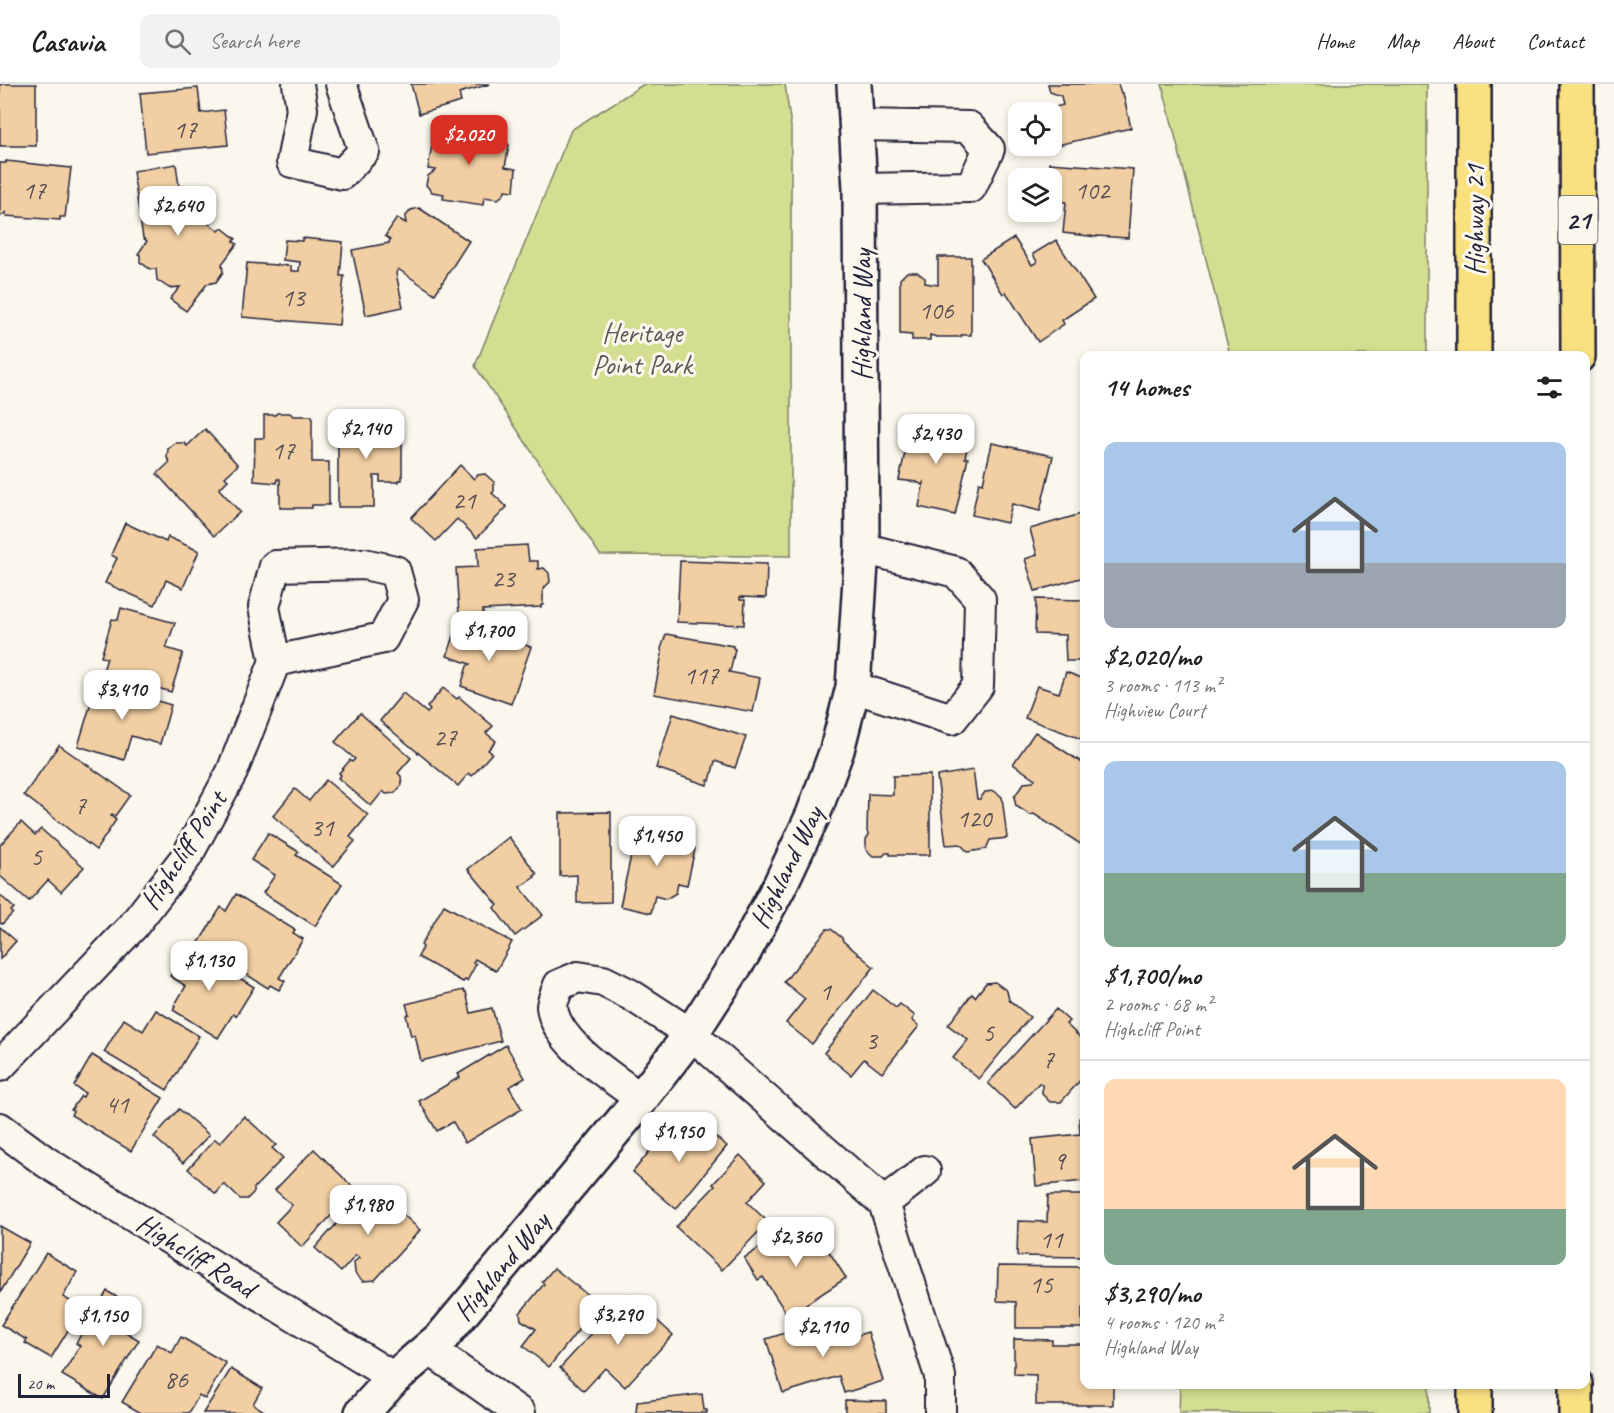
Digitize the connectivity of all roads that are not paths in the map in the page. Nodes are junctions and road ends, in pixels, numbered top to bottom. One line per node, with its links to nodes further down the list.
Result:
1 (297, 84): 2 (street)
2 (341, 84)
3 (854, 84): 6 (street, Highland Way)
4 (1474, 84): 8 (main road, Highway 21)
5 (1577, 84): 9 (main road, 21)
6 (858, 125): 7 (street, Highland Way); 7 (street)
7 (860, 189): 10 (street, Highland Way)
8 (1474, 351)
9 (1578, 351)
10 (862, 548): 12 (street, Highland Way); 12 (street)
11 (275, 661): 11 (street); 14 (street, Highcliff Point)
12 (853, 687): 13 (street, Highland Way)
13 (691, 1034): 15 (street, Highland Way); 15 (street); 18 (street)
14 (0, 1066)
15 (641, 1099): 19 (street, Highland Way)
16 (0, 1128): 20 (street, Highcliff Road)
17 (925, 1171): 18 (street)
18 (884, 1203): 25 (street)
19 (429, 1349): 20 (street, Highland Way); 24 (street, Highland Way)
20 (394, 1378): 23 (street, Highland Way)
21 (1475, 1389): 26 (main road)
22 (1576, 1389): 27 (main road)
23 (362, 1413)
24 (520, 1413)
25 (940, 1413)
26 (1475, 1413)
27 (1576, 1413)

